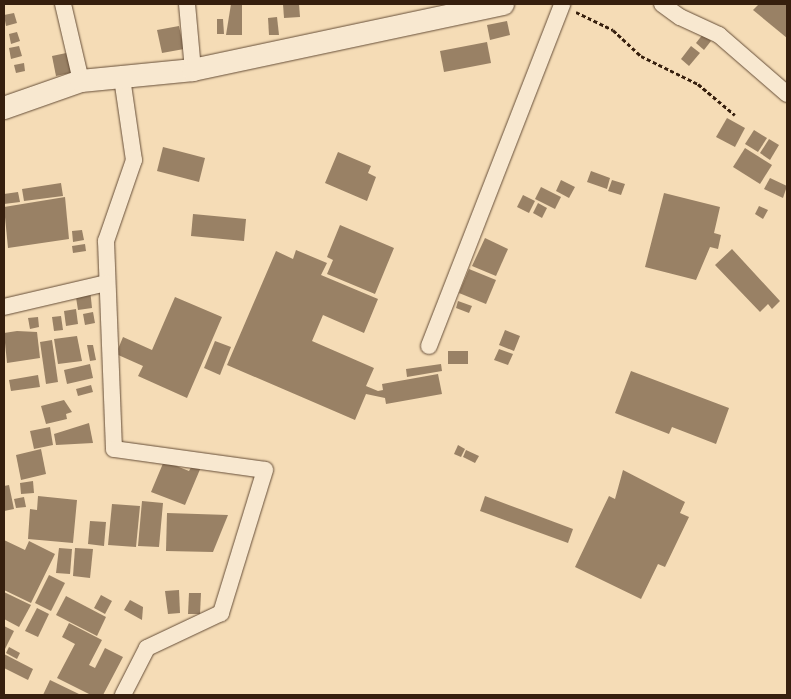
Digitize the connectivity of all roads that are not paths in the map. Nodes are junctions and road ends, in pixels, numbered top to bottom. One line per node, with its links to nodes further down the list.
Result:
1 (63, 4): 8 (street)
2 (187, 4): 6 (street)
3 (503, 4): 6 (main road)
4 (662, 4): 9 (street)
5 (562, 5): 13 (street)
6 (193, 70): 7 (main road)
7 (122, 78): 8 (main road); 11 (street)
8 (81, 81): 10 (main road)
9 (787, 94)
10 (4, 108)
11 (106, 283): 12 (street); 14 (street)
12 (4, 307)
13 (429, 346)
14 (122, 695)

